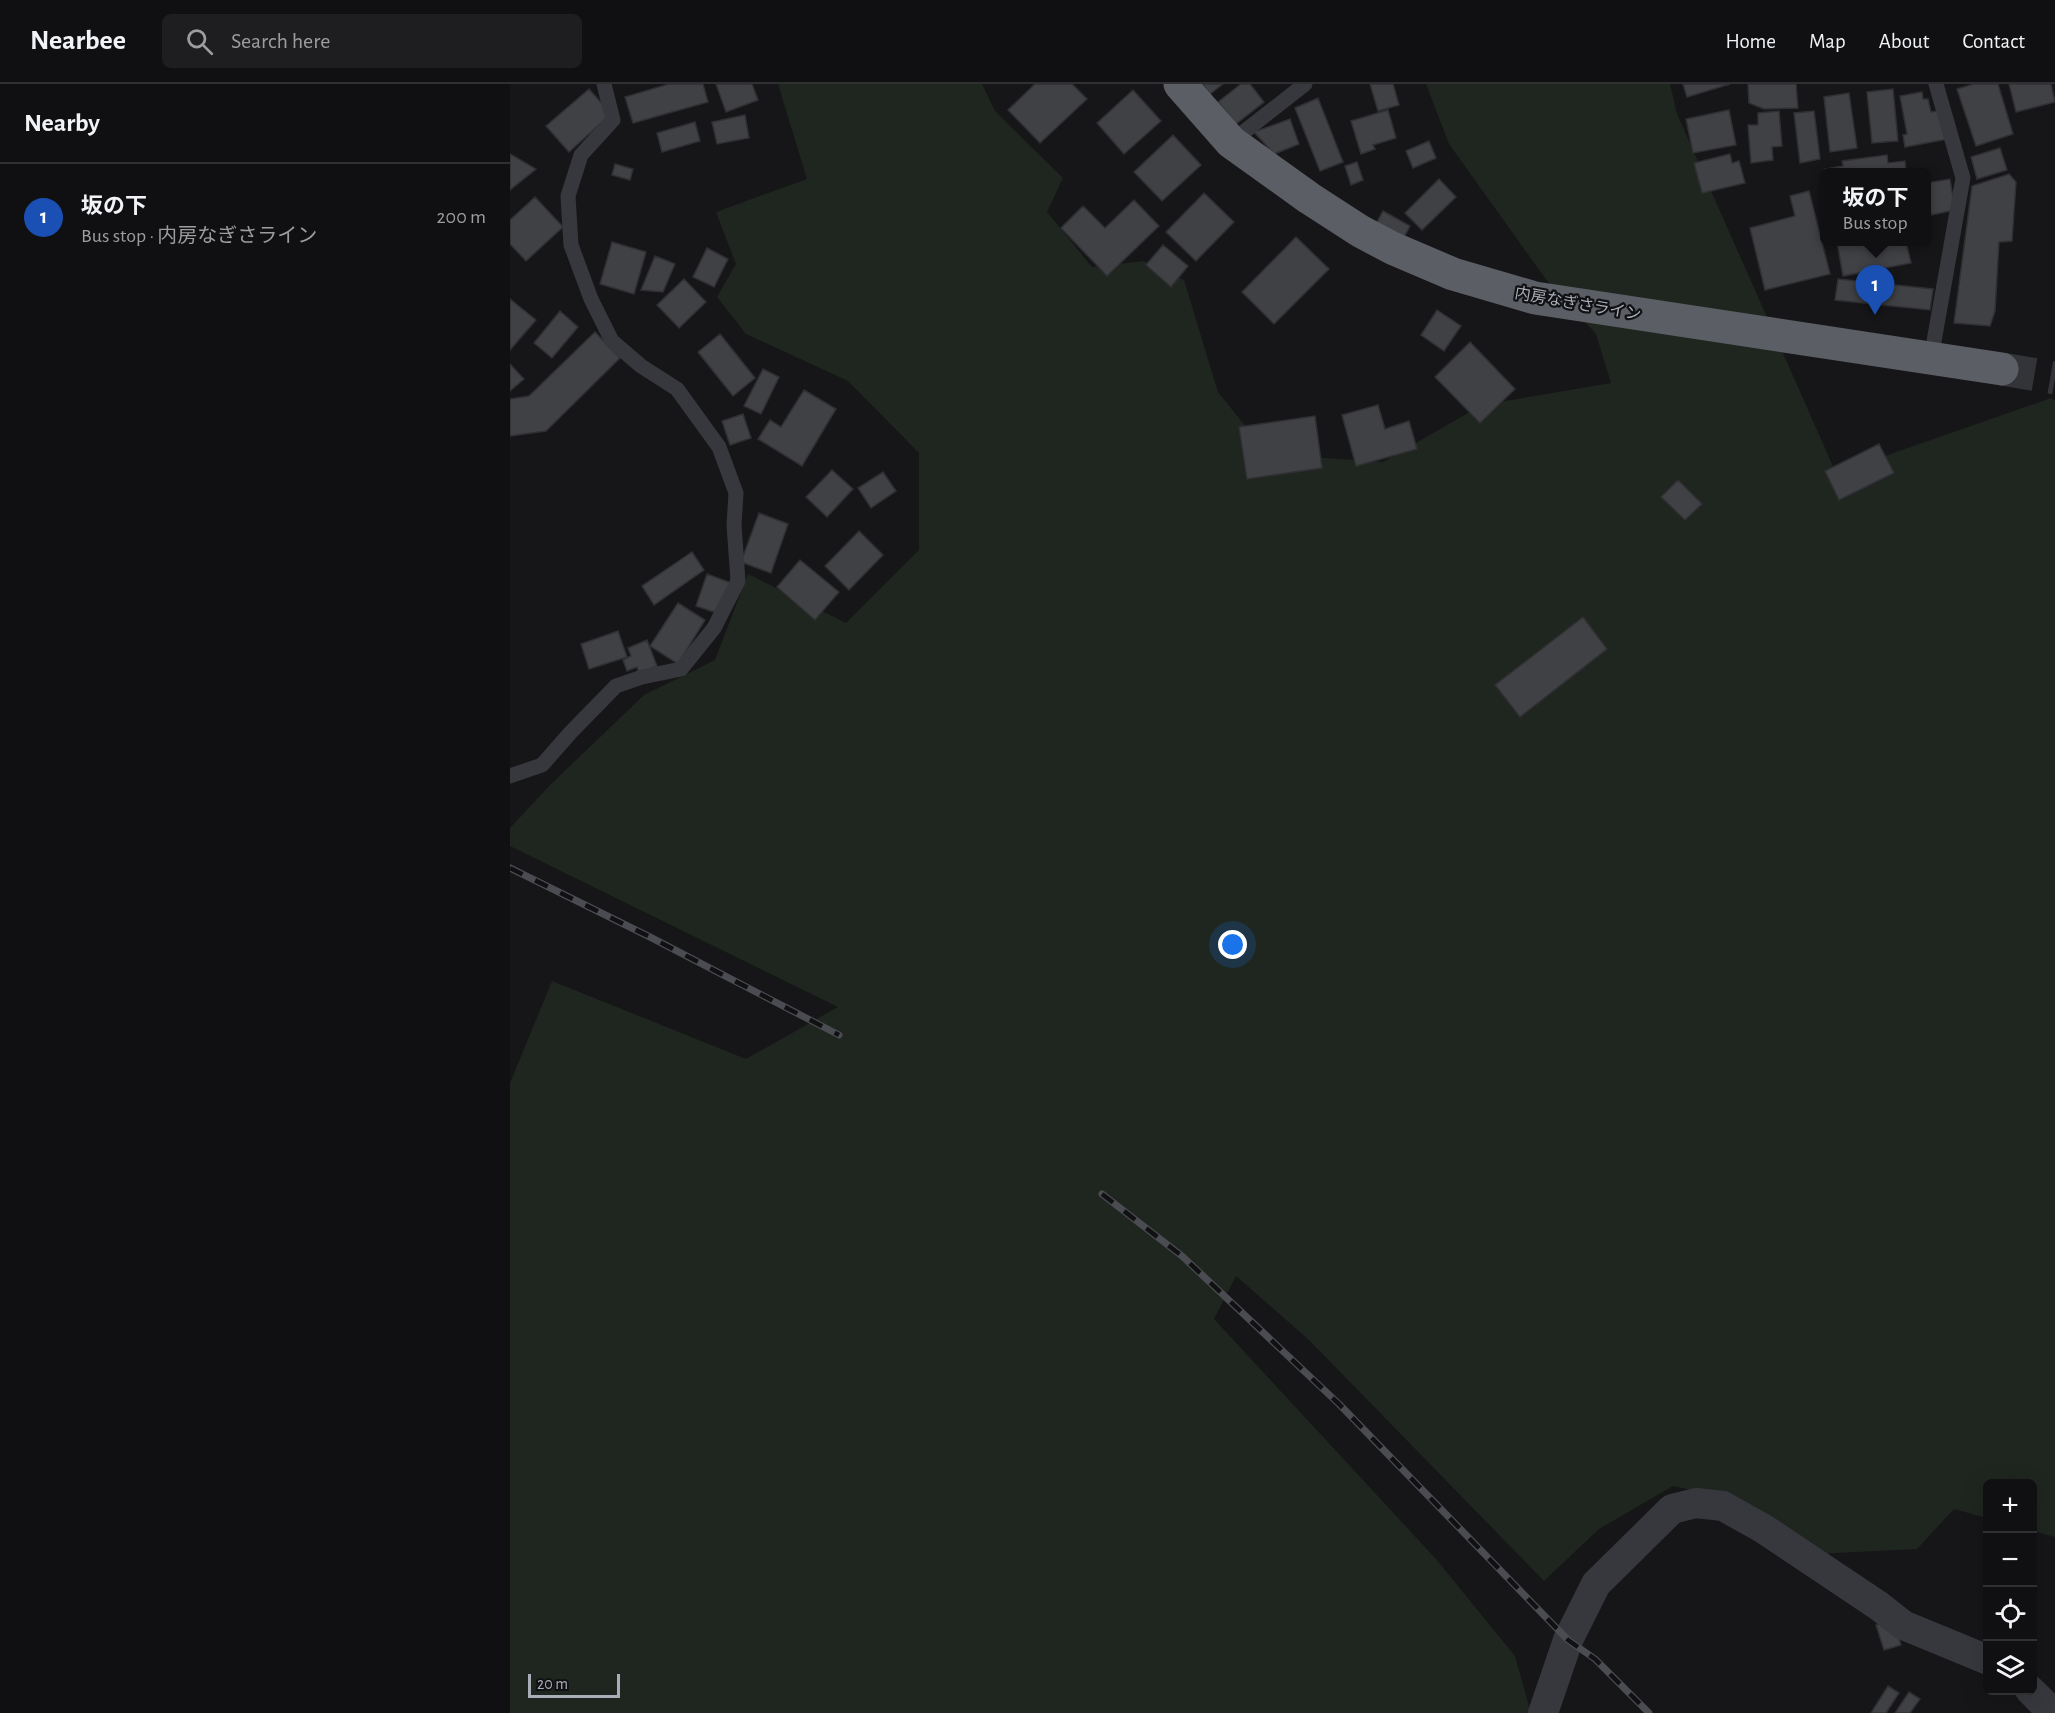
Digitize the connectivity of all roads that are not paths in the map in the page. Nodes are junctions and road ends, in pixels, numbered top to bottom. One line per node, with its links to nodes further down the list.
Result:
1 (604, 84): 8 (lane)
2 (1180, 84): 5 (highway, 内房なぎさライン)
3 (1305, 84): 5 (lane)
4 (1936, 84): 6 (lane)
5 (1231, 142): 6 (highway, 内房なぎさライン)
6 (1931, 358): 7 (highway, 内房なぎさライン)
7 (2002, 369)
8 (510, 776)
9 (1983, 1658): 11 (street)
10 (2035, 1695): 12 (street)
11 (1543, 1713)
12 (2053, 1713)

